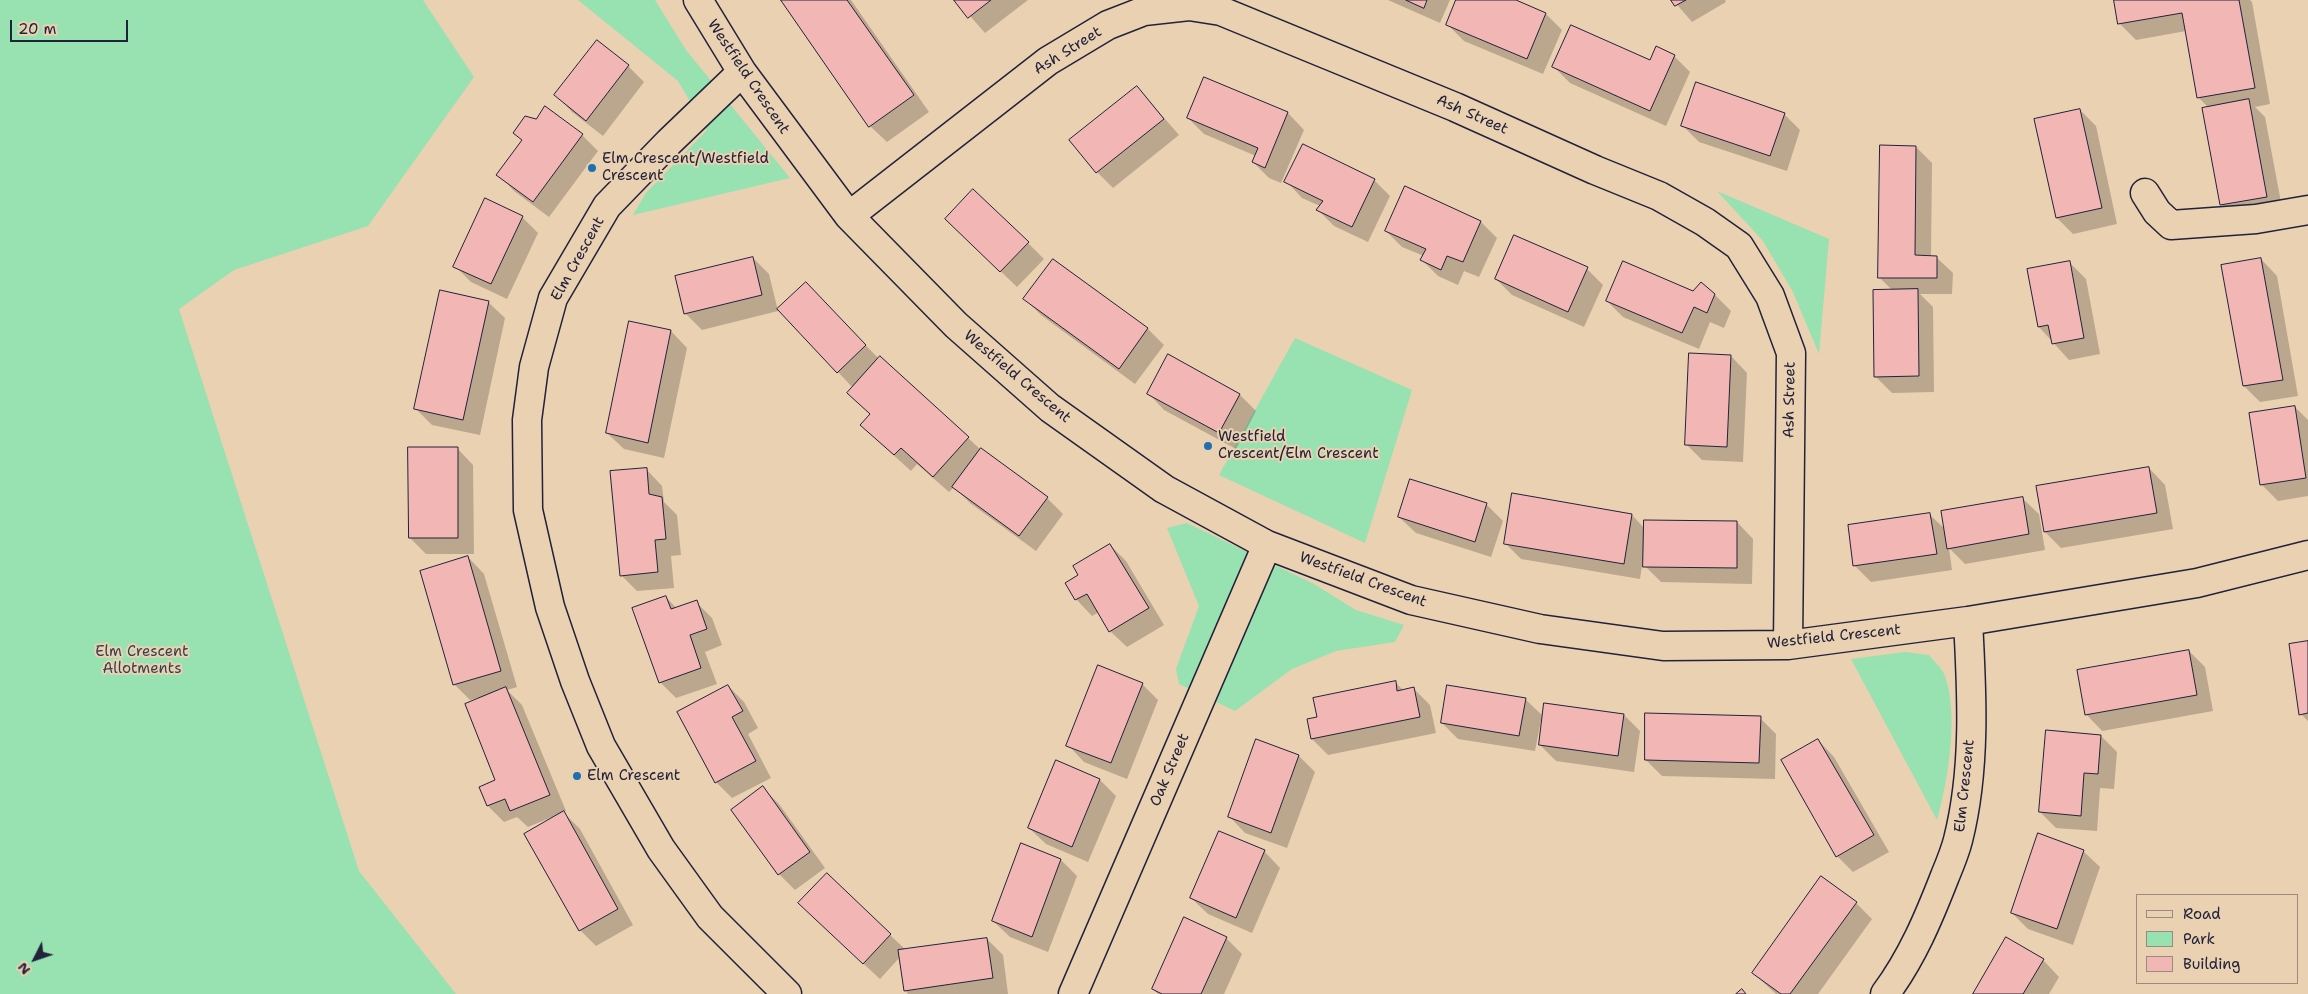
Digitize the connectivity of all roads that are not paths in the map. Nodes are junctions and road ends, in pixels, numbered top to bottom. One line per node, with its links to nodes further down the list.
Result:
1 (698, 0): 2 (street, Westfield Crescent)
2 (742, 72): 5 (street, Westfield Crescent); 10 (street, Elm Crescent)
3 (2145, 193): 4 (street)
4 (2308, 210)
5 (849, 216): 6 (street, Westfield Crescent); 9 (street, Ash Street)
6 (1267, 545): 9 (street, Westfield Crescent); 11 (street, Oak Street)
7 (2308, 555): 8 (street, Westfield Crescent)
8 (1968, 620): 9 (street, Westfield Crescent); 12 (street, Elm Crescent)
9 (1788, 645)
10 (787, 994)
11 (1073, 994)
12 (1885, 994)

